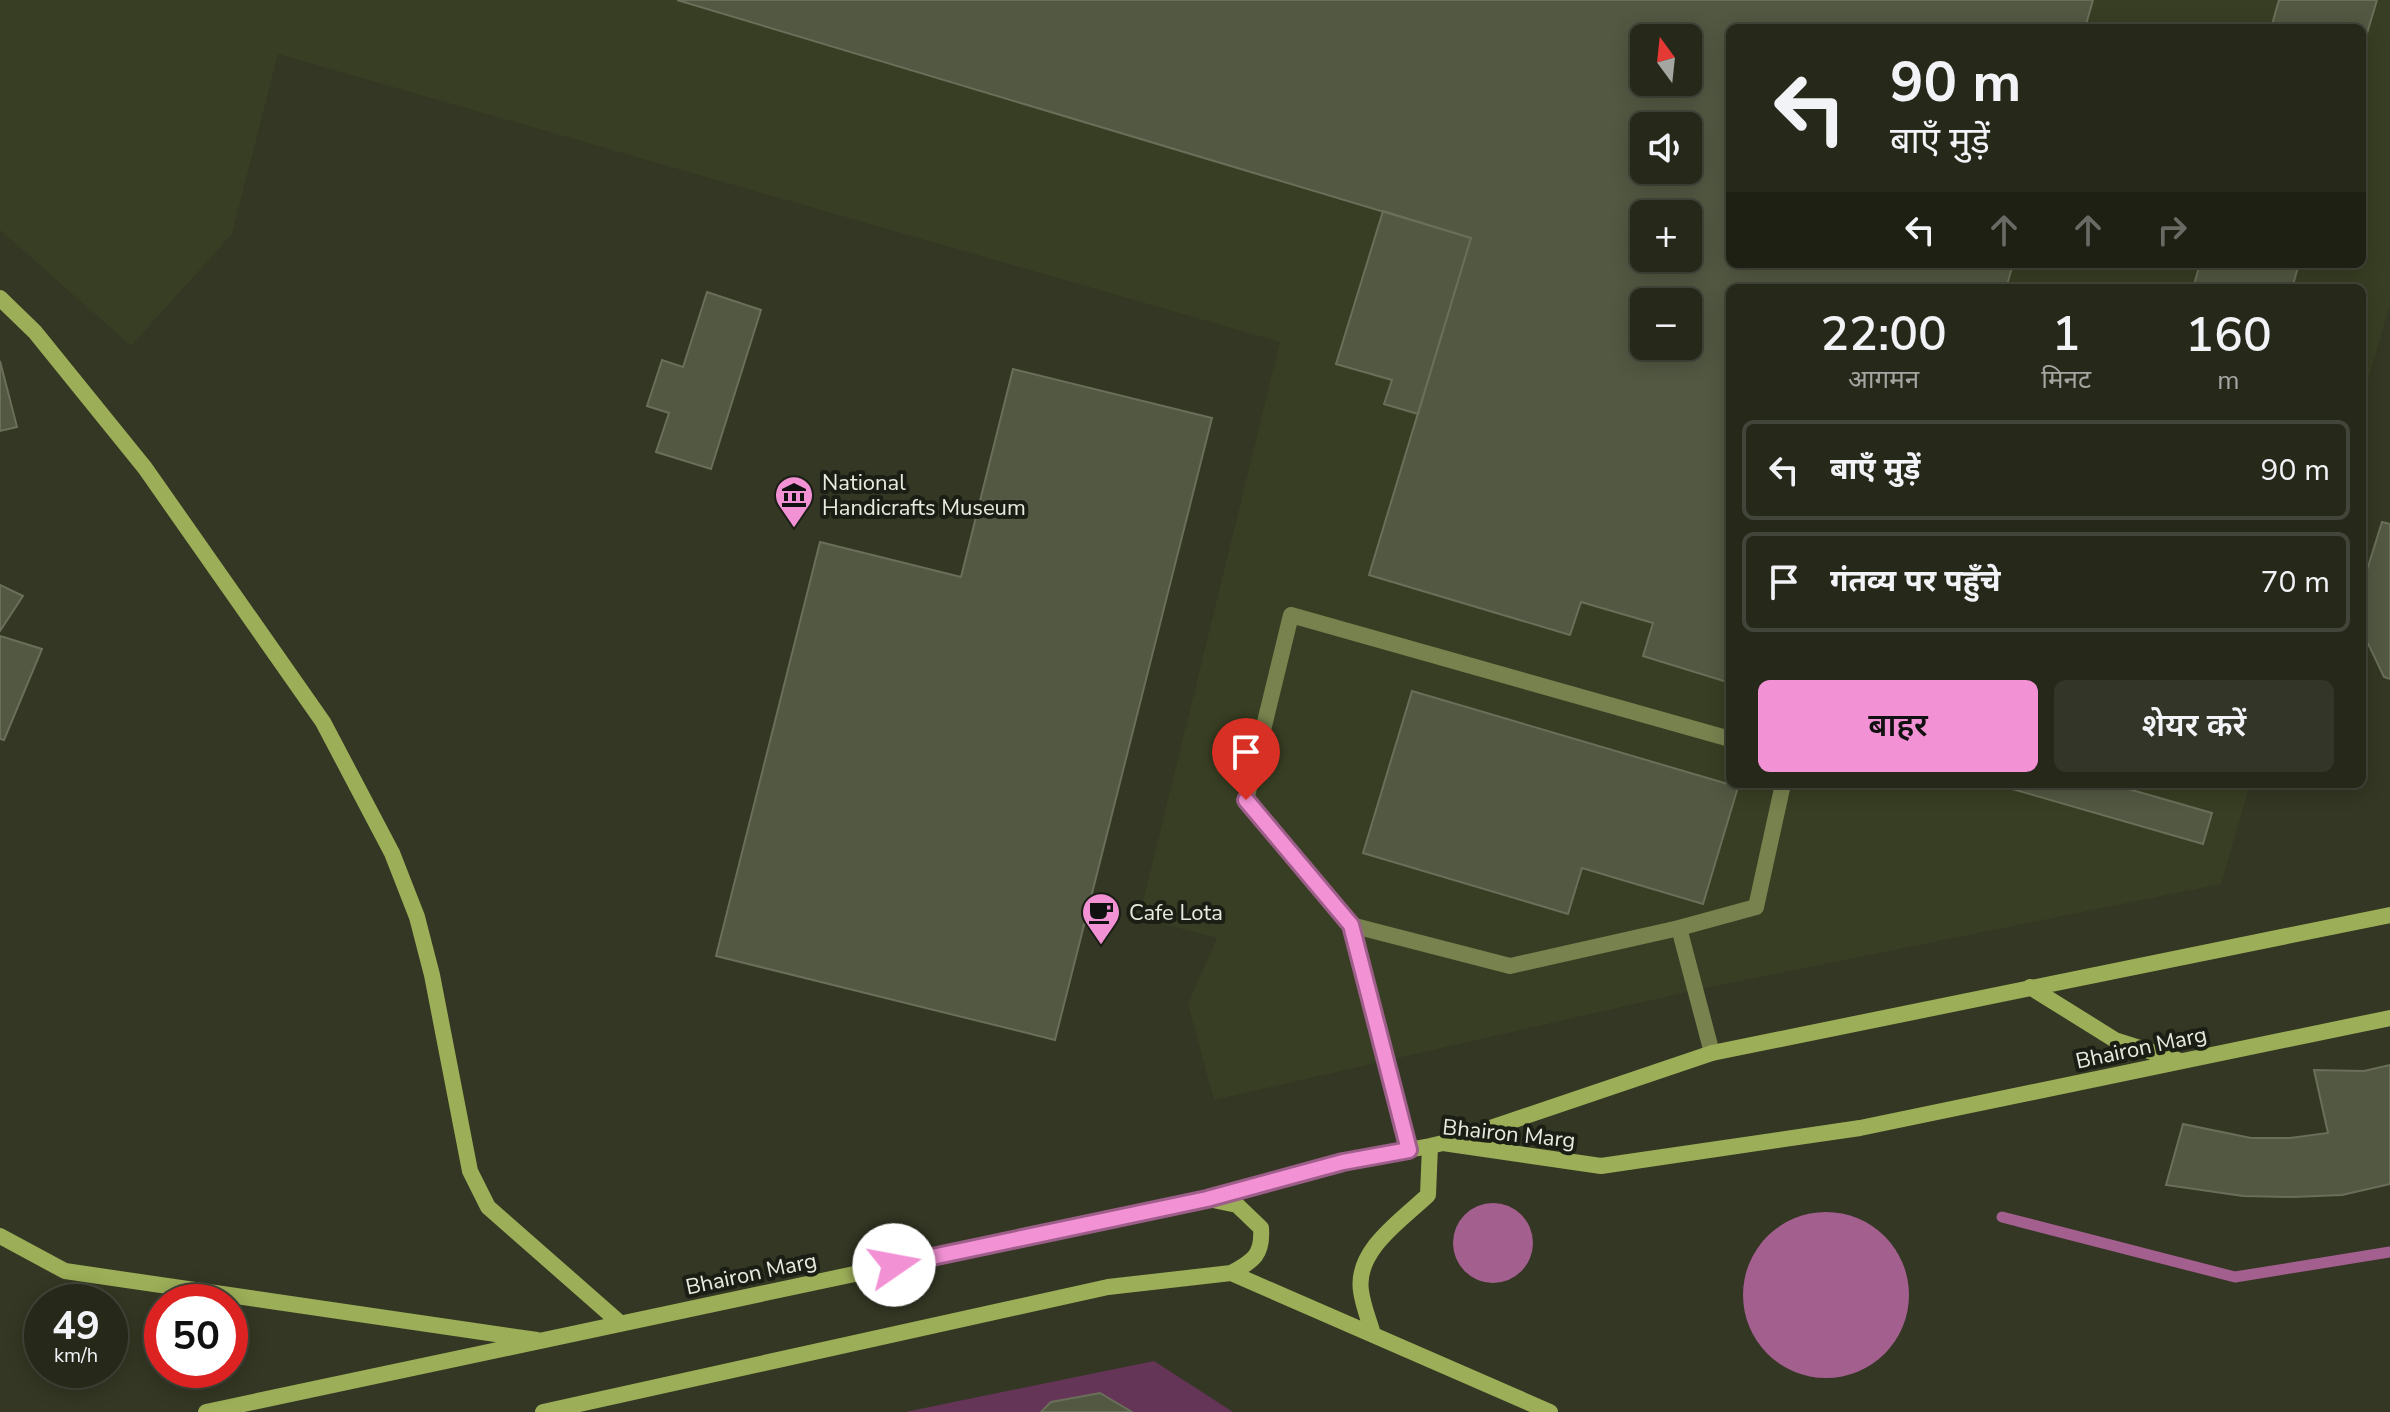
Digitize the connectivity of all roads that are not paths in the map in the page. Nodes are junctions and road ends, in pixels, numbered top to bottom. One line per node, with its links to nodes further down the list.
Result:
1 (0, 298): 16 (main road)
2 (1726, 738): 5 (lane)
3 (1782, 788): 6 (lane)
4 (2390, 915): 7 (main road)
5 (1351, 925): 6 (lane); 12 (lane)
6 (1679, 928): 9 (lane)
7 (2030, 987): 9 (main road); 10 (main road)
8 (2390, 1018): 10 (main road, Bhairon Marg)
9 (1712, 1053): 11 (main road)
10 (2181, 1061): 11 (main road, Bhairon Marg)
11 (1436, 1145): 12 (main road, Bhairon Marg); 17 (main road)
12 (1409, 1150): 13 (main road, Bhairon Marg)
13 (1207, 1199): 15 (main road); 16 (main road, Bhairon Marg)
14 (0, 1236): 18 (main road)
15 (1231, 1273): 17 (main road); 20 (main road)
16 (620, 1323): 18 (main road, Bhairon Marg)
17 (1373, 1334): 21 (main road)
18 (548, 1341): 19 (main road, Bhairon Marg)
19 (206, 1412)
20 (543, 1412)
21 (1550, 1412)

